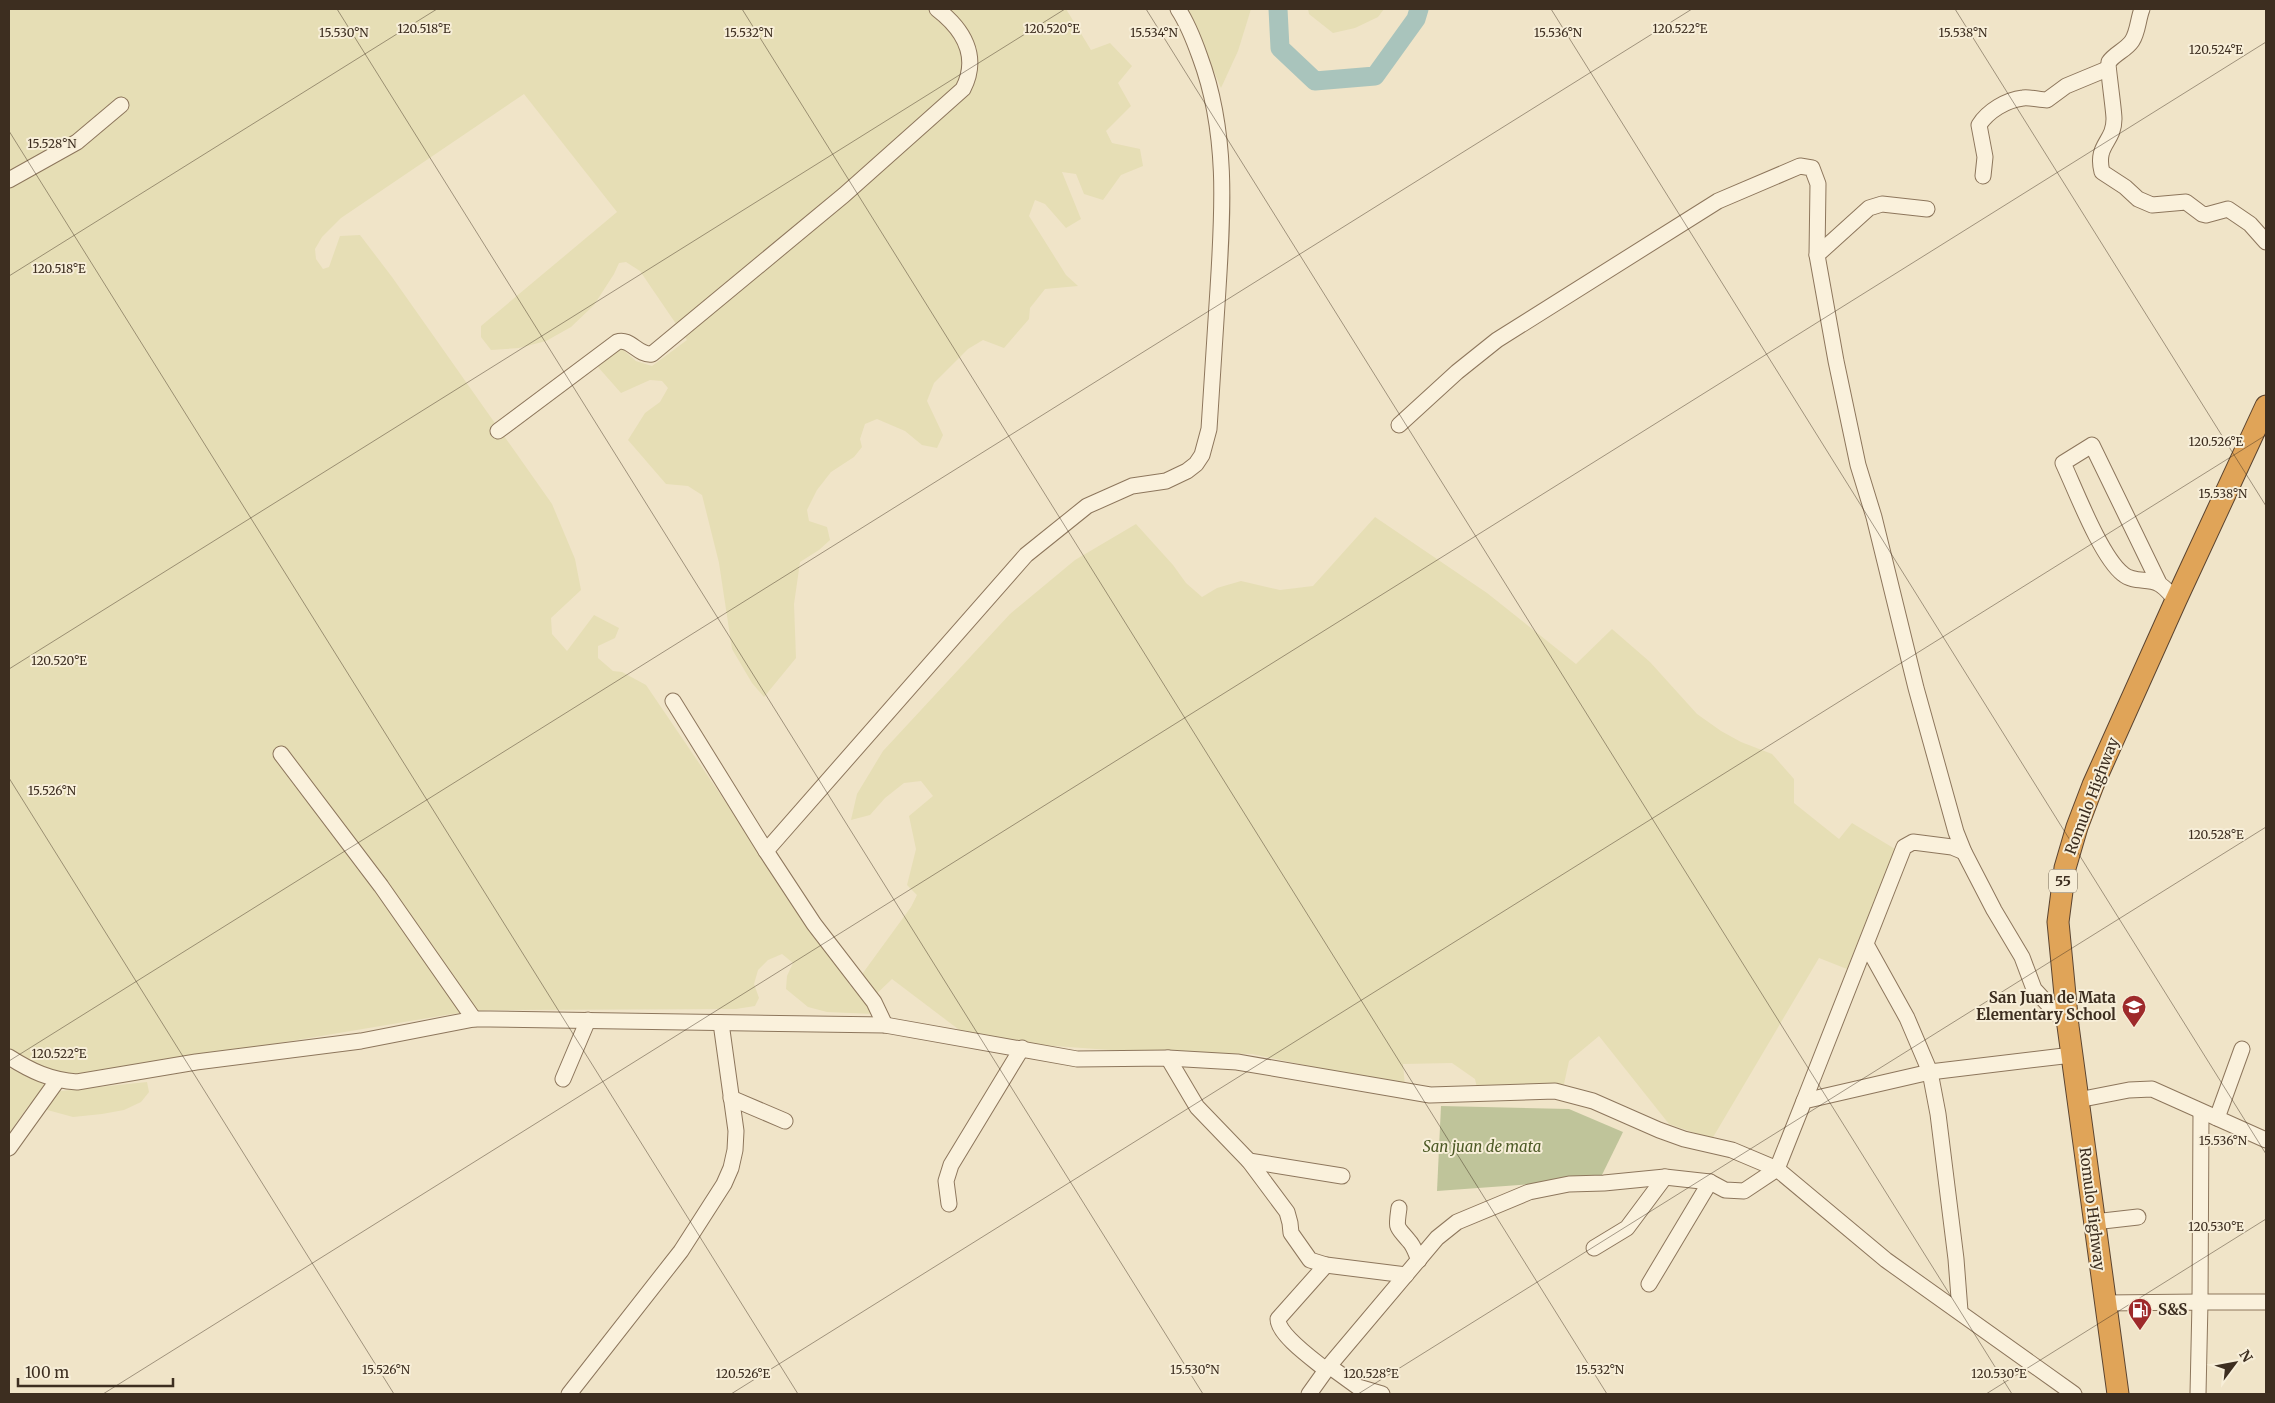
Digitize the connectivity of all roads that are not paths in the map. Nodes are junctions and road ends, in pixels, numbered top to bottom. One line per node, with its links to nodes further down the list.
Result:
1 (937, 9): 13 (street)
2 (1178, 9): 20 (street)
3 (2142, 9): 4 (street)
4 (2107, 69): 6 (street); 9 (street)
5 (121, 105): 7 (street)
6 (1983, 176)
7 (9, 180)
8 (1926, 209): 10 (street)
9 (2266, 242)
10 (1817, 255): 12 (street); 21 (street)
11 (2266, 406): 17 (highway, Romulo Highway / 55)
12 (1399, 425)
13 (498, 430)
14 (2147, 564): 15 (street); 15 (street); 16 (street)
15 (2124, 576): 16 (street)
16 (2159, 583): 17 (street)
17 (2176, 600): 27 (highway, Romulo Highway / 55)
18 (673, 701): 20 (street)
19 (281, 754): 23 (street)
20 (766, 851): 26 (street)
21 (1964, 852): 22 (street); 27 (street)
22 (1866, 946): 33 (street); 38 (street)
23 (474, 1019): 24 (street); 35 (street)
24 (588, 1020): 25 (street); 34 (street)
25 (721, 1023): 26 (street); 36 (street)
26 (885, 1024): 28 (street)
27 (2068, 1026): 30 (highway, Romulo Highway / 55)
28 (1022, 1048): 32 (street); 49 (street)
29 (2242, 1049): 40 (street)
30 (2072, 1055): 33 (street); 37 (highway, Romulo Highway / 55)
31 (9, 1057): 35 (street)
32 (1168, 1058): 44 (street); 45 (street)
33 (1930, 1072): 38 (street); 61 (street)
34 (563, 1079)
35 (57, 1081): 43 (street)
36 (731, 1098): 41 (street); 63 (street)
37 (2078, 1100): 39 (street); 52 (highway, Romulo Highway / 55)
38 (1804, 1101): 45 (street)
39 (2201, 1112): 40 (street); 58 (street)
40 (2217, 1118): 42 (street)
41 (785, 1121)
42 (2266, 1140)
43 (9, 1148)
44 (1249, 1161): 46 (street); 55 (street)
45 (1777, 1169): 48 (street); 61 (street)
46 (1342, 1176)
47 (1665, 1178): 48 (street); 53 (street); 54 (street)
48 (1710, 1182): 57 (street)
49 (949, 1204)
50 (1399, 1208): 54 (street)
51 (2138, 1217): 52 (street)
52 (2094, 1222): 60 (highway, Romulo Highway / 55)
53 (1594, 1248)
54 (1419, 1260): 56 (street)
55 (1326, 1266): 56 (street); 62 (street)
56 (1406, 1275): 62 (street)
57 (1649, 1284)
58 (2200, 1302): 59 (street); 60 (street); 68 (street)
59 (2266, 1302)
60 (2105, 1303): 67 (highway, Romulo Highway / 55)
61 (1960, 1311): 66 (street)
62 (1328, 1368): 64 (street); 65 (street)
63 (569, 1394)
64 (1309, 1394)
65 (1382, 1394)
66 (2074, 1394)
67 (2118, 1394)
68 (2198, 1394)

